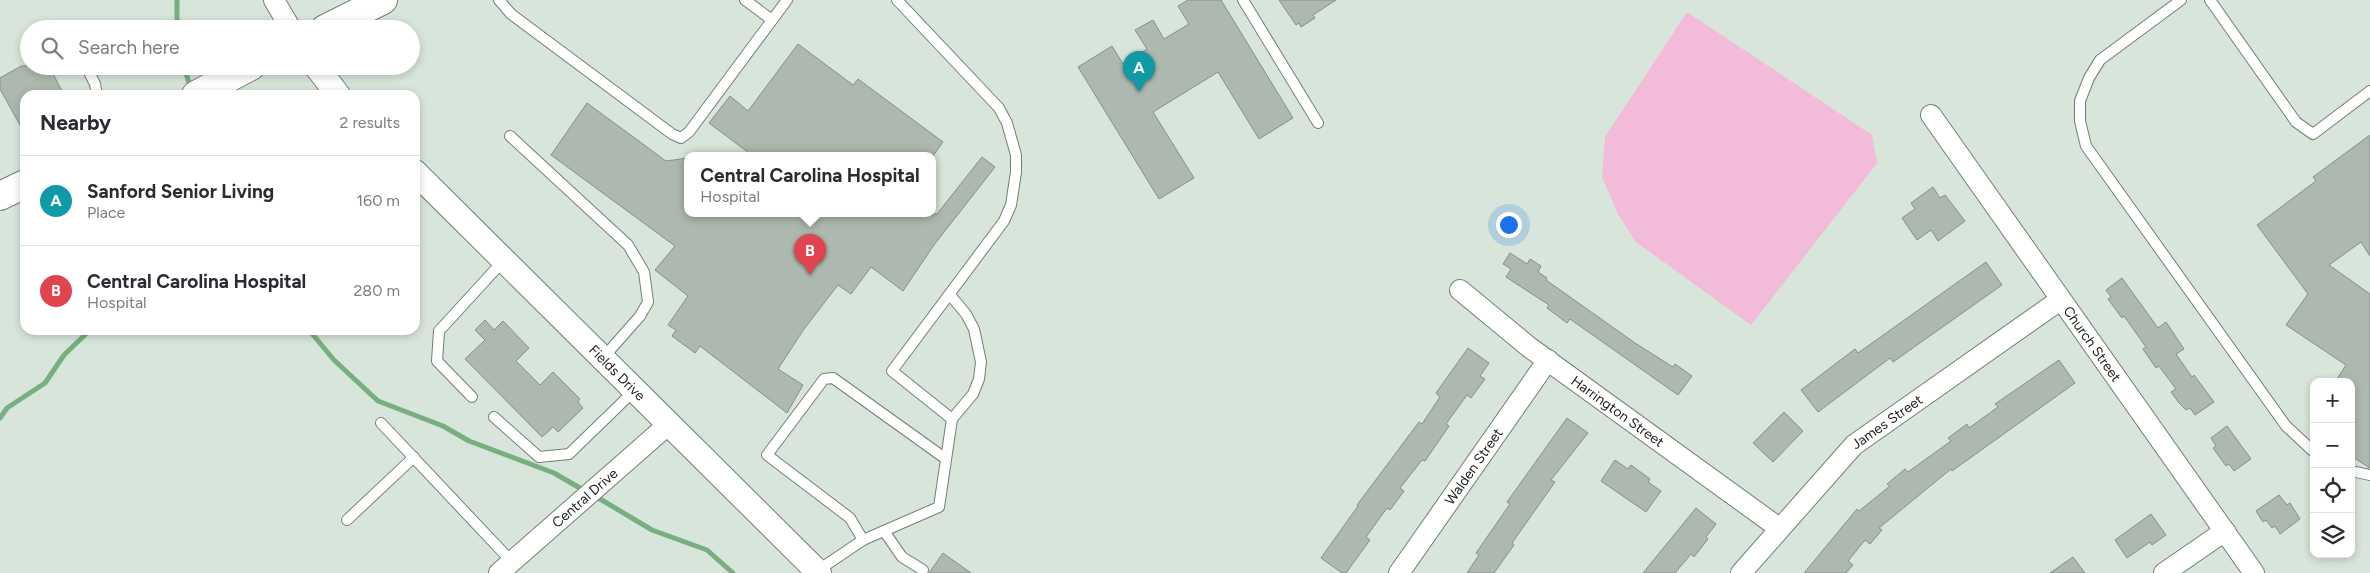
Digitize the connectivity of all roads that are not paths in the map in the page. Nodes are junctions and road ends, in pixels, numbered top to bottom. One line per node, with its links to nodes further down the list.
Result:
1 (274, 0): 10 (street)
2 (383, 0): 11 (main road)
3 (499, 0): 12 (lane)
4 (745, 0): 12 (lane)
5 (787, 0): 12 (lane)
6 (896, 0): 28 (lane)
7 (1243, 0): 21 (lane)
8 (2181, 0): 38 (lane)
9 (2210, 0): 19 (lane)
10 (286, 20)
11 (343, 20)
12 (772, 20)
13 (91, 75): 16 (lane)
14 (234, 75): 17 (main road)
15 (323, 75): 18 (street)
16 (97, 90)
17 (205, 90)
18 (334, 90)
19 (2370, 91)
20 (1932, 115): 29 (street, Church Street)
21 (1318, 123)
22 (510, 136): 30 (lane)
23 (420, 177): 26 (street, Fields Drive)
24 (20, 186): 25 (main road)
25 (0, 196)
26 (504, 260): 30 (street, Fields Drive); 33 (lane)
27 (1460, 290): 31 (street, Harrington Street)
28 (950, 295): 35 (lane); 35 (lane)
29 (2060, 300): 44 (street, James Street); 46 (street, Church Street)
30 (603, 358): 32 (street, Fields Drive)
31 (1548, 360): 44 (street, Harrington Street); 51 (street, Walden Street)
32 (635, 390): 34 (lane); 37 (street, Fields Drive)
33 (472, 397)
34 (494, 417)
35 (952, 419): 40 (lane)
36 (381, 423): 39 (lane)
37 (670, 423): 48 (street, Central Drive); 50 (street, Fields Drive)
38 (2310, 448)
39 (414, 457): 43 (lane); 48 (lane)
40 (946, 459): 45 (lane); 47 (lane)
41 (2355, 472): 42 (lane)
42 (2370, 475)
43 (346, 520)
44 (1779, 528): 52 (street, James Street)
45 (884, 531): 47 (lane); 49 (lane)
46 (2225, 531): 53 (street); 54 (street, Church Street)
47 (862, 540): 50 (lane)
48 (505, 568)
49 (923, 570)
50 (818, 572)
51 (1399, 573)
52 (1741, 573)
53 (2164, 573)
54 (2254, 573)

